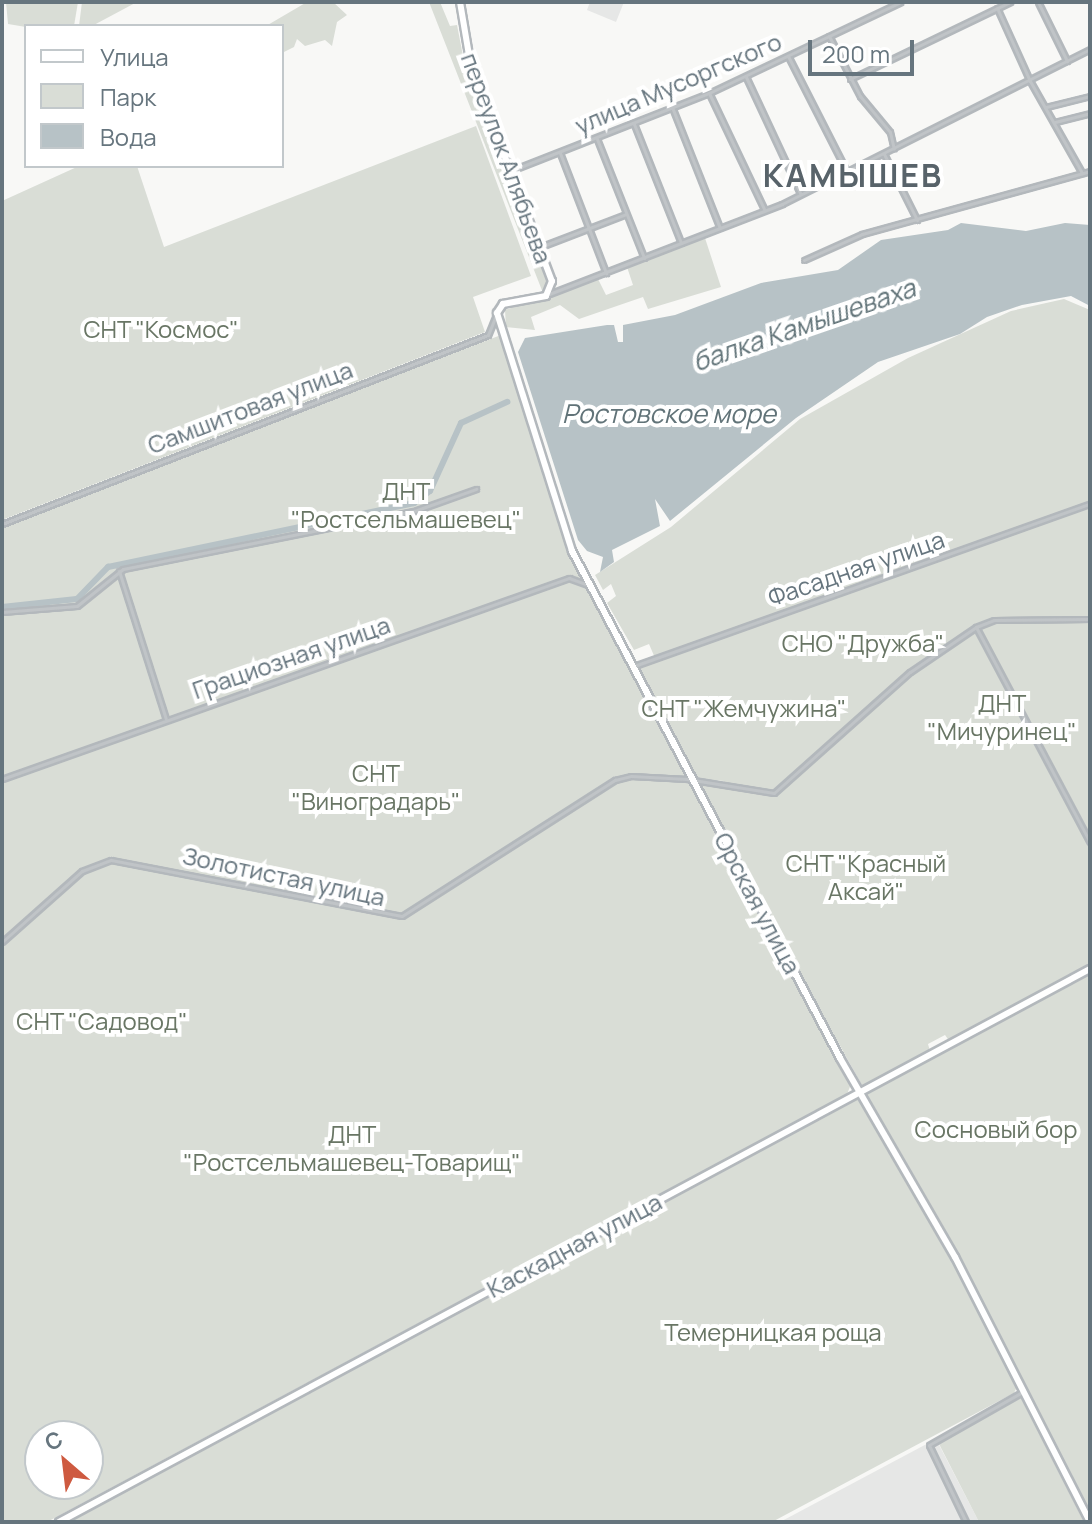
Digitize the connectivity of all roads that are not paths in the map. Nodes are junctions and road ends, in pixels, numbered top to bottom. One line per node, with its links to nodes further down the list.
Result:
1 (460, 2): 24 (main road, переулок Алябьева)
2 (901, 2): 6 (street, улица Мусоргского)
3 (1010, 2): 5 (street)
4 (1038, 2): 9 (street)
5 (997, 8): 11 (street); 12 (street)
6 (829, 36): 8 (street, улица Мусоргского); 11 (street)
7 (1090, 49): 9 (street)
8 (788, 56): 10 (street, улица Мусоргского); 26 (street)
9 (1067, 61): 12 (street)
10 (746, 77): 13 (street, улица Мусоргского); 28 (street)
11 (850, 79): 21 (street)
12 (1030, 81): 16 (street); 21 (street)
13 (709, 93): 15 (street, улица Мусоргского); 29 (street)
14 (1090, 96): 16 (street)
15 (672, 107): 19 (street, улица Мусоргского); 33 (street)
16 (1046, 107): 18 (street)
17 (1090, 113): 18 (street)
18 (1055, 122): 27 (street)
19 (634, 123): 20 (street, улица Мусоргского); 34 (street)
20 (596, 138): 22 (street, улица Мусоргского); 30 (street)
21 (894, 149): 23 (street)
22 (559, 153): 24 (street, улица Мусоргского); 32 (street)
23 (884, 154): 26 (street); 31 (street)
24 (510, 171): 35 (main road, переулок Алябьева)
25 (1090, 171): 27 (street)
26 (847, 172): 28 (street)
27 (1082, 173): 31 (street)
28 (800, 195): 29 (street)
29 (765, 211): 33 (street)
30 (626, 214): 32 (street); 36 (street)
31 (917, 220): 37 (street)
32 (589, 228): 35 (street); 38 (street)
33 (720, 228): 34 (street)
34 (681, 243): 36 (street)
35 (540, 247): 39 (main road, переулок Алябьева)
36 (644, 258): 38 (street)
37 (804, 260)
38 (606, 273): 39 (street)
39 (546, 296): 40 (main road)
40 (497, 313): 43 (street, Самшитовая улица); 45 (main road, Орская улица)
41 (476, 489): 44 (street)
42 (1090, 504): 49 (street, Фасадная улица)
43 (2, 524)
44 (119, 571): 46 (street); 50 (street)
45 (591, 587): 49 (main road, Орская улица); 50 (street, Грациозная улица)
46 (2, 612)
47 (1090, 619): 48 (street)
48 (976, 627): 52 (street, Золотистая улица); 53 (street)
49 (634, 666): 52 (main road, Орская улица)
50 (166, 719): 51 (street, Грациозная улица)
51 (2, 779)
52 (693, 780): 54 (street, Золотистая улица); 56 (main road, Орская улица)
53 (1090, 842)
54 (2, 942)
55 (1090, 969): 56 (main road, Каскадная улица)
56 (859, 1090): 57 (main road, Орская улица); 58 (main road, Каскадная улица)
57 (1024, 1391): 59 (street); 60 (main road, Орская улица)
58 (59, 1522)
59 (966, 1522)
60 (1090, 1522)

